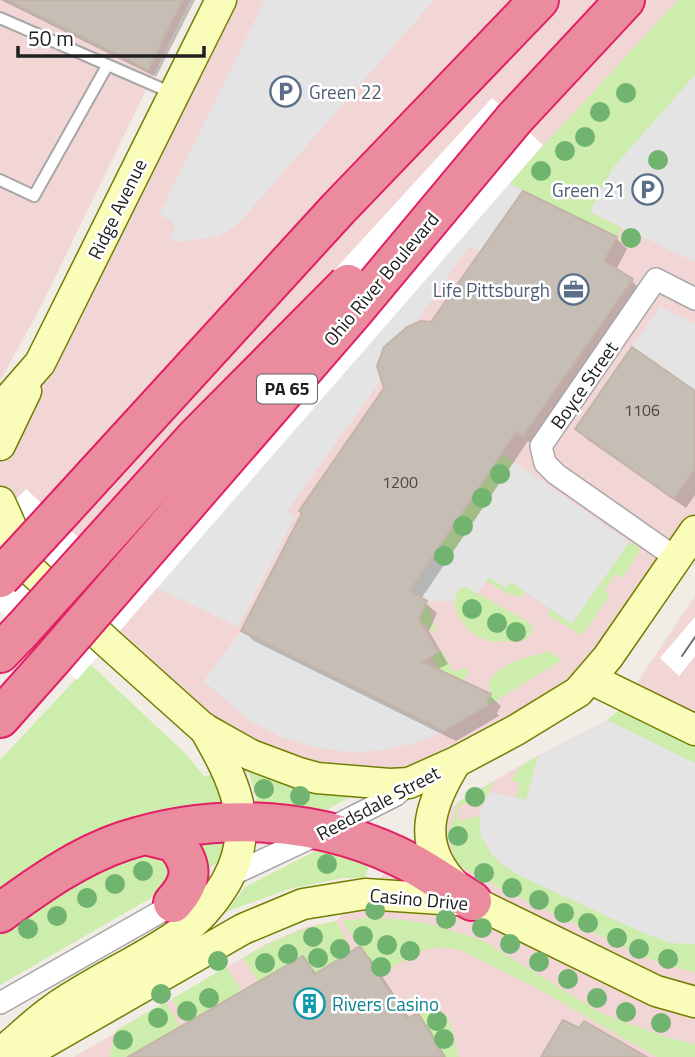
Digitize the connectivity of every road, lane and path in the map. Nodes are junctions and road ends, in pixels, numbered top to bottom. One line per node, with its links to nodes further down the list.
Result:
1 (221, 0): 7 (main road, Ridge Avenue)
2 (503, 0): 10 (highway)
3 (539, 0): 10 (highway)
4 (625, 0): 8 (highway, Ohio River Boulevard / PA 65)
5 (0, 18): 6 (lane)
6 (107, 66): 7 (lane); 9 (lane)
7 (174, 94): 12 (main road, Ridge Avenue)
8 (515, 118): 20 (highway, bridge); 22 (highway, Ohio River Boulevard / PA 65, bridge)
9 (0, 180)
10 (338, 209): 19 (highway, bridge)
11 (695, 299): 18 (street, Boyce Street)
12 (40, 363): 13 (main road, Ridge Avenue); 14 (main road)
13 (0, 409)
14 (0, 444)
15 (0, 502): 19 (main road)
16 (695, 531): 18 (main road, Reedsdale Street)
17 (0, 552): 19 (main road)
18 (676, 558): 21 (main road, Reedsdale Street)
19 (16, 574): 23 (main road)
20 (11, 641)
21 (591, 679): 24 (main road); 25 (main road, Reedsdale Street)
22 (0, 718)
23 (203, 728): 26 (main road); 27 (main road)
24 (695, 730)
25 (456, 762): 26 (main road, Reedsdale Street); 31 (main road)
26 (409, 783): 28 (street, Reedsdale Street)
27 (242, 821): 28 (highway); 29 (highway); 30 (main road)
28 (326, 831): 30 (street, Reedsdale Street); 31 (highway)
29 (145, 835): 32 (highway); 33 (highway)
30 (229, 876): 32 (street, Reedsdale Street); 36 (main road)
31 (472, 901): 34 (main road, Casino Drive); 37 (main road, Casino Drive)
32 (173, 903): 35 (street, Reedsdale Street)
33 (0, 913)
34 (695, 1002)
35 (0, 1003)
36 (0, 1054)
37 (20, 1057)

